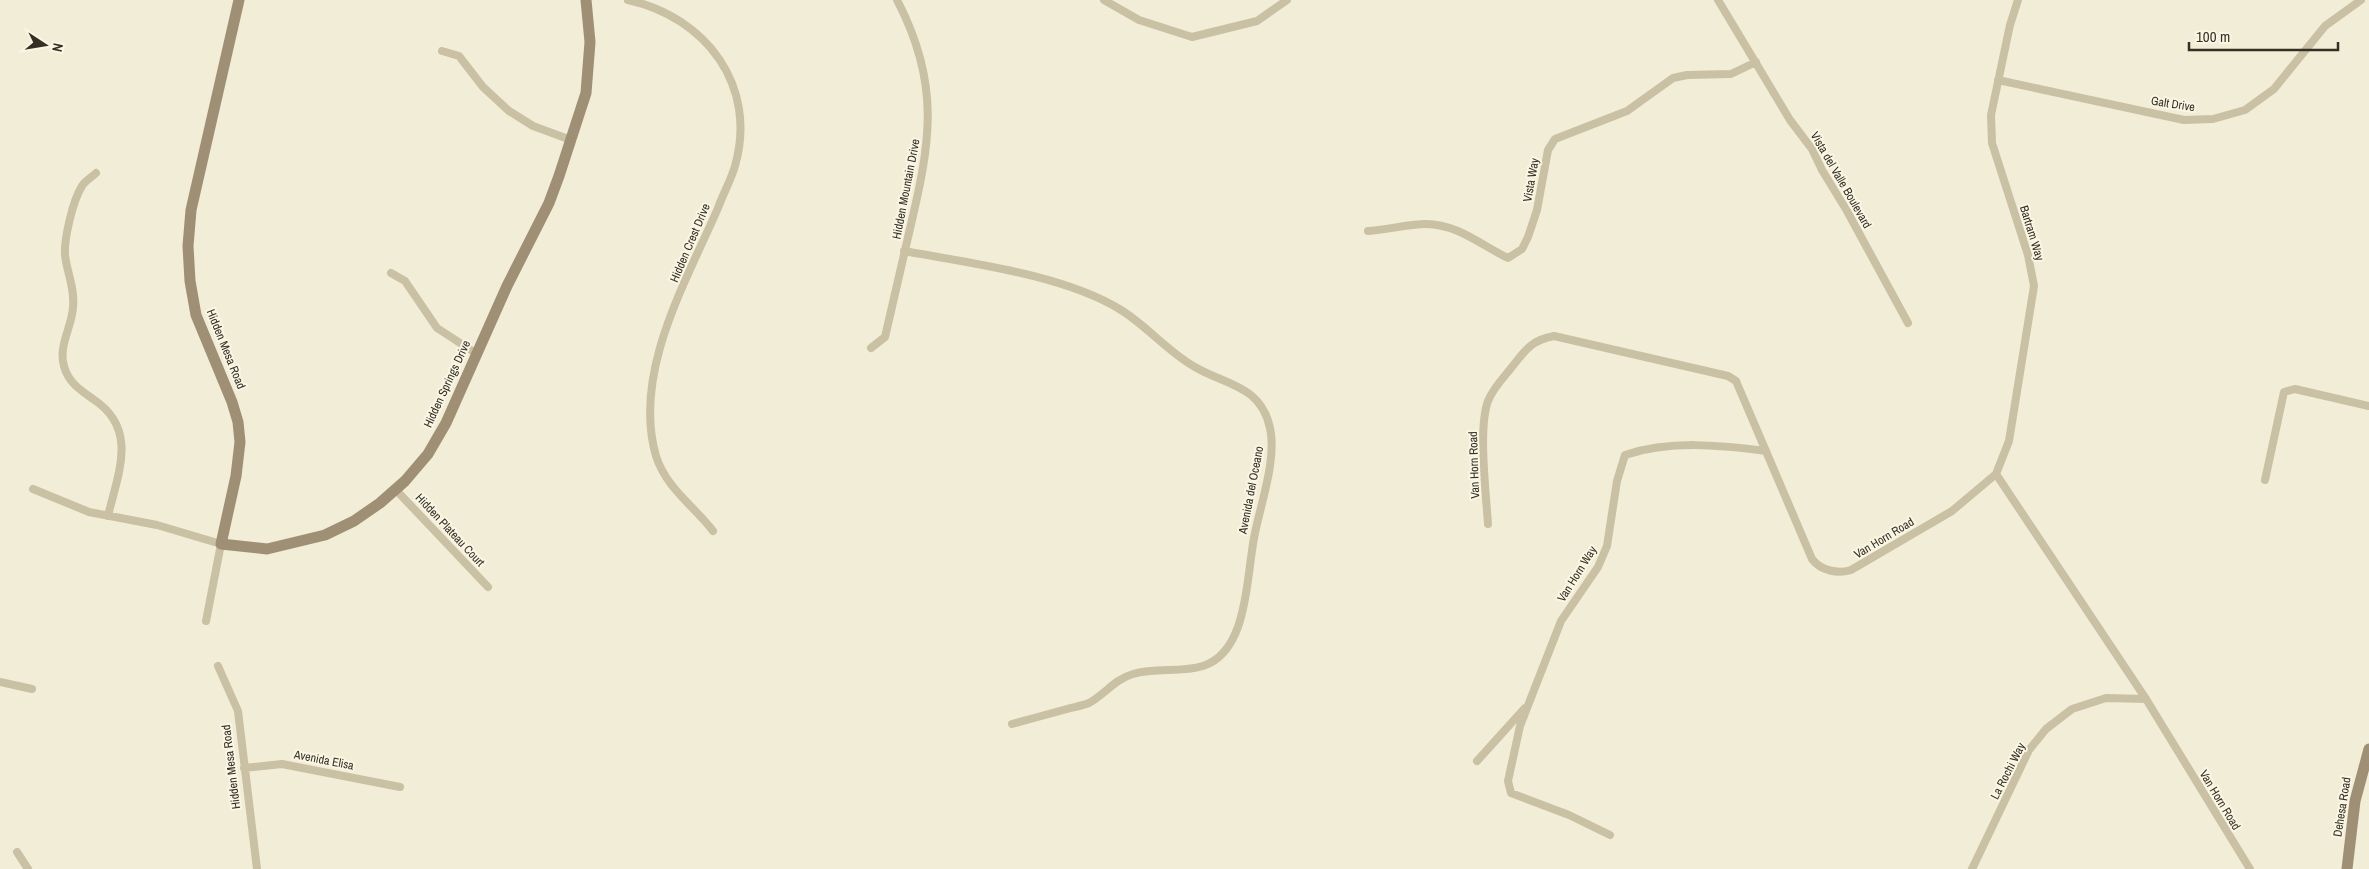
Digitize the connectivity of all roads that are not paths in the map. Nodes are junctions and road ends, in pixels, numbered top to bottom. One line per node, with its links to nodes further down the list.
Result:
1 (239, 0): 30 (street, Hidden Mesa Road)
2 (586, 0): 13 (street, Hidden Springs Drive)
3 (628, 0): 29 (street, Hidden Crest Drive)
4 (897, 0): 16 (street, Hidden Mountain Drive)
5 (1104, 0): 6 (street)
6 (1287, 0)
7 (1718, 0): 11 (street, Vista del Valle Boulevard)
8 (2018, 0): 12 (street, Bartram Way)
9 (2361, 0): 12 (street, Galt Drive)
10 (442, 51): 13 (street)
11 (1756, 62): 15 (street, Vista Way); 18 (street, Vista del Valle Boulevard)
12 (1998, 80): 23 (street, Bartram Way)
13 (571, 140): 20 (street, Hidden Springs Drive)
14 (96, 173): 27 (street)
15 (1368, 231)
16 (904, 251): 19 (street, Hidden Mountain Drive); 38 (street, Avenida del Oceano)
17 (392, 273): 20 (street)
18 (1908, 323)
19 (871, 348)
20 (477, 354): 26 (street, Hidden Springs Drive)
21 (2369, 406): 24 (street)
22 (1766, 451): 23 (street, Van Horn Road); 28 (street, Van Horn Road); 37 (street, Van Horn Way)
23 (1996, 474): 36 (street, Van Horn Road)
24 (2265, 480)
25 (33, 489): 27 (street, Hidden Springs Drive)
26 (396, 490): 30 (street, Hidden Springs Drive); 31 (street, Hidden Plateau Court)
27 (108, 516): 30 (street, Hidden Springs Drive)
28 (1488, 524)
29 (713, 531)
30 (221, 544): 32 (street, Hidden Mesa Road)
31 (488, 586)
32 (206, 621)
33 (218, 666): 41 (street, Hidden Mesa Road)
34 (0, 682): 35 (street)
35 (32, 689)
36 (2146, 699): 47 (street, La Rochi Way); 48 (street, Van Horn Road)
37 (1528, 705): 40 (street, Van Horn Way); 43 (street)
38 (1012, 724)
39 (2369, 749): 49 (street, Dehesa Road)
40 (1477, 761)
41 (244, 768): 42 (street, Avenida Elisa); 46 (street, Hidden Mesa Road)
42 (400, 787)
43 (1610, 835)
44 (16, 852): 45 (street)
45 (28, 869)
46 (257, 869)
47 (1972, 869)
48 (2250, 869)
49 (2347, 869)

